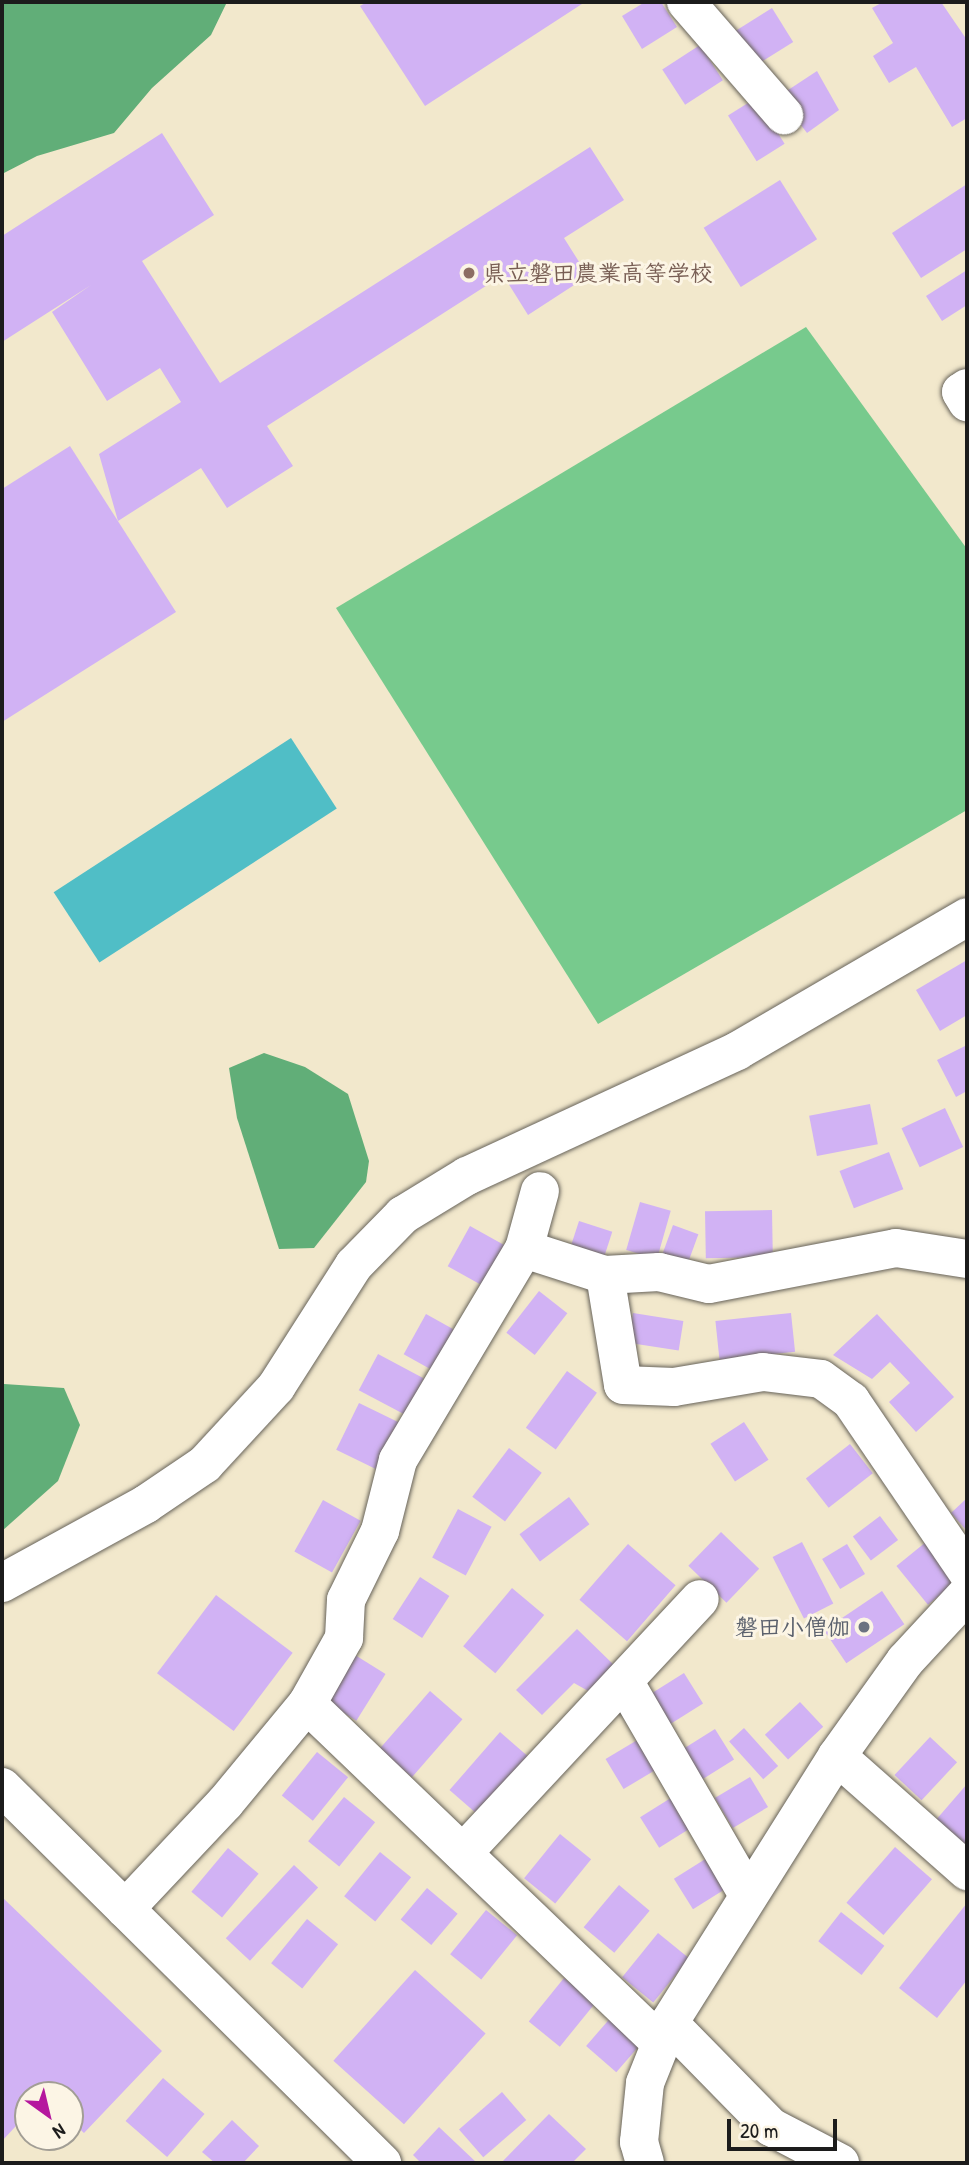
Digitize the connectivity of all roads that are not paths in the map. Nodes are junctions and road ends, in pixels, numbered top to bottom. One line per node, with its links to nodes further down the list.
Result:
1 (686, 2): 2 (street)
2 (784, 115)
3 (967, 387): 4 (street)
4 (967, 402)
5 (967, 917): 11 (street)
6 (540, 1191): 7 (street)
7 (524, 1249): 9 (street); 15 (street)
8 (967, 1259): 9 (street)
9 (605, 1275): 10 (street)
10 (967, 1572)
11 (2, 1583)
12 (967, 1594): 16 (street)
13 (700, 1600): 14 (street)
14 (624, 1681): 18 (street); 20 (street)
15 (307, 1704): 18 (street); 21 (street)
16 (837, 1756): 19 (street); 20 (street)
17 (2, 1787): 21 (street)
18 (463, 1853): 22 (street)
19 (967, 1871)
20 (748, 1895): 22 (street)
21 (125, 1909): 23 (street)
22 (665, 2033): 24 (street); 25 (street)
23 (382, 2163)
24 (645, 2163)
25 (841, 2163)

